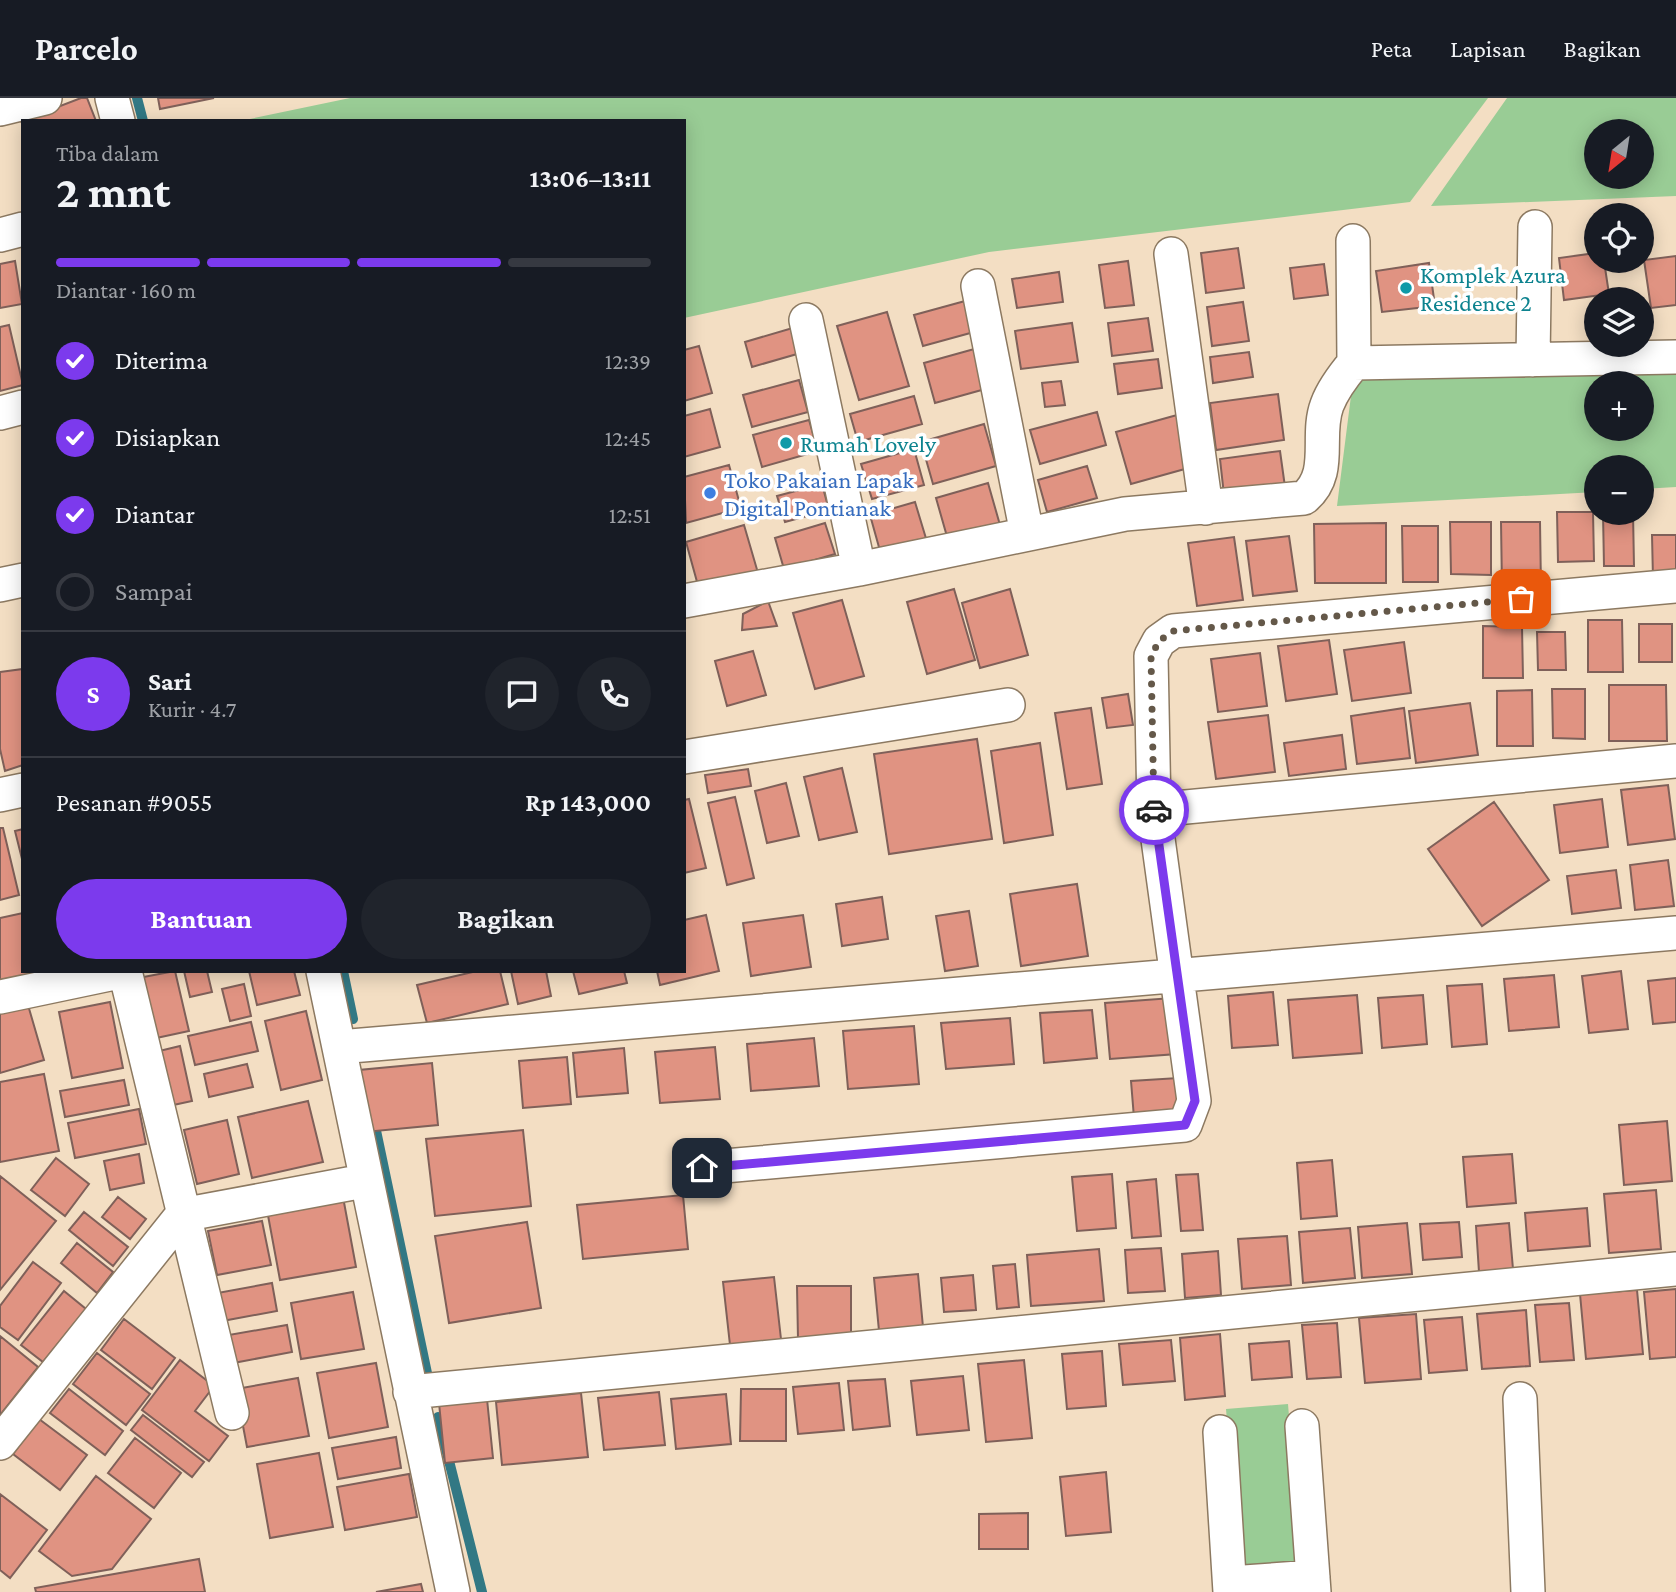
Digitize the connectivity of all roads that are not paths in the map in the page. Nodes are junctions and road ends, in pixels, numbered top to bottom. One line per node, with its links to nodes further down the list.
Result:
1 (45, 98): 3 (street)
2 (112, 98): 4 (street)
3 (0, 109)
4 (117, 119)
5 (1535, 227): 13 (street)
6 (21, 230): 7 (street)
7 (0, 235)
8 (1353, 241): 14 (street)
9 (1171, 254): 17 (street)
10 (978, 286): 18 (street)
11 (807, 320): 19 (street)
12 (1676, 357): 13 (street)
13 (1533, 360): 14 (street)
14 (1354, 363): 17 (street)
15 (21, 407): 16 (street)
16 (0, 412)
17 (1206, 508): 18 (street)
18 (1027, 534): 19 (street)
19 (859, 569): 23 (street)
20 (21, 580): 21 (street)
21 (0, 585)
22 (1676, 586): 29 (street)
23 (686, 601)
24 (1008, 705): 25 (street)
25 (686, 757)
26 (1676, 761): 29 (street)
27 (21, 790): 28 (street)
28 (0, 795)
29 (1154, 810): 34 (street)
30 (1676, 933): 34 (street)
31 (114, 973): 35 (street)
32 (124, 973): 39 (street)
33 (323, 973): 36 (street)
34 (1176, 978): 36 (street); 37 (street)
35 (0, 997)
36 (339, 1047): 38 (street)
37 (702, 1168)
38 (365, 1181): 39 (street); 41 (street)
39 (182, 1215): 43 (street); 46 (street)
40 (1676, 1269): 41 (street)
41 (410, 1392): 49 (street)
42 (1520, 1399): 50 (street)
43 (232, 1413)
44 (1301, 1426): 47 (street)
45 (1220, 1432): 48 (street)
46 (0, 1443)
47 (1313, 1584): 48 (street)
48 (1230, 1587)
49 (453, 1592)
50 (1528, 1592)

